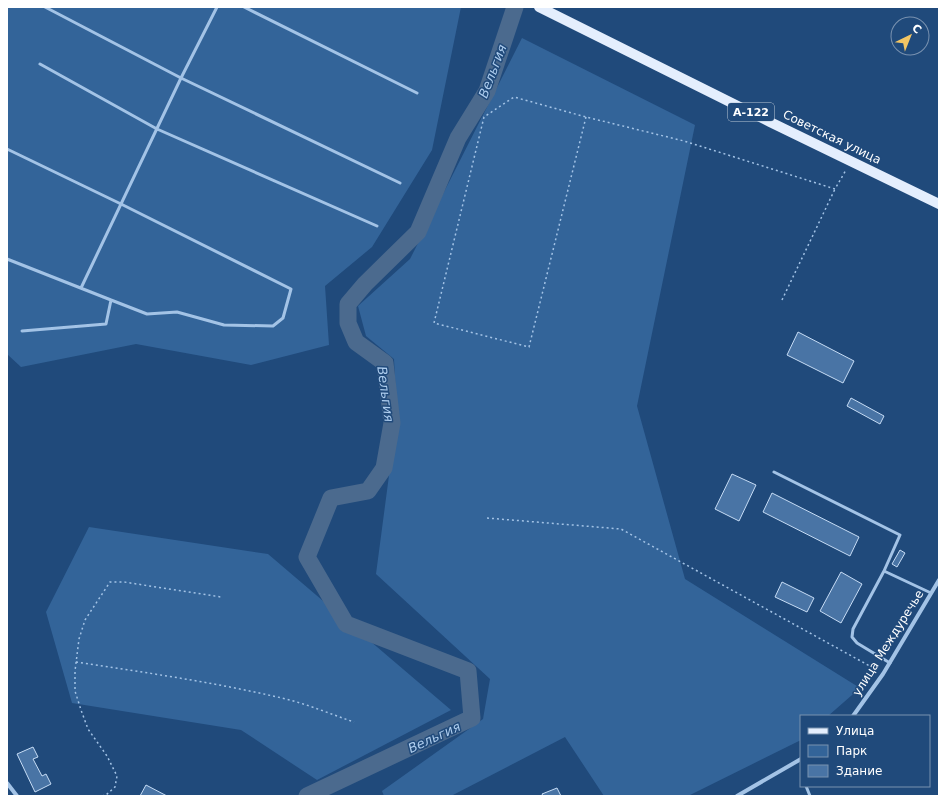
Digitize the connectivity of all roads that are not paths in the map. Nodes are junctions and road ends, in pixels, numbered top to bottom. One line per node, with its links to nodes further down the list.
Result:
1 (44, 7): 6 (lane)
2 (217, 7): 6 (lane)
3 (244, 7): 7 (lane)
4 (539, 7): 12 (main road, Советская улица / А-122)
5 (40, 64): 8 (lane)
6 (181, 78): 8 (lane); 10 (lane)
7 (417, 93)
8 (157, 130): 11 (lane); 13 (lane)
9 (7, 149): 11 (lane)
10 (400, 183)
11 (121, 204): 15 (lane); 16 (lane)
12 (939, 204)
13 (377, 226)
14 (7, 259): 15 (lane)
15 (81, 288): 16 (lane)
16 (111, 300): 17 (lane)
17 (22, 331)
18 (774, 472): 19 (lane)
19 (884, 571): 21 (lane); 22 (lane)
20 (939, 580): 21 (street, улица Междуречье)
21 (931, 593): 22 (street, улица Междуречье)
22 (890, 662): 23 (street, улица Междуречье)
23 (854, 715)
24 (800, 760): 27 (street)
25 (7, 783): 26 (street)
26 (17, 796)
27 (737, 796)

